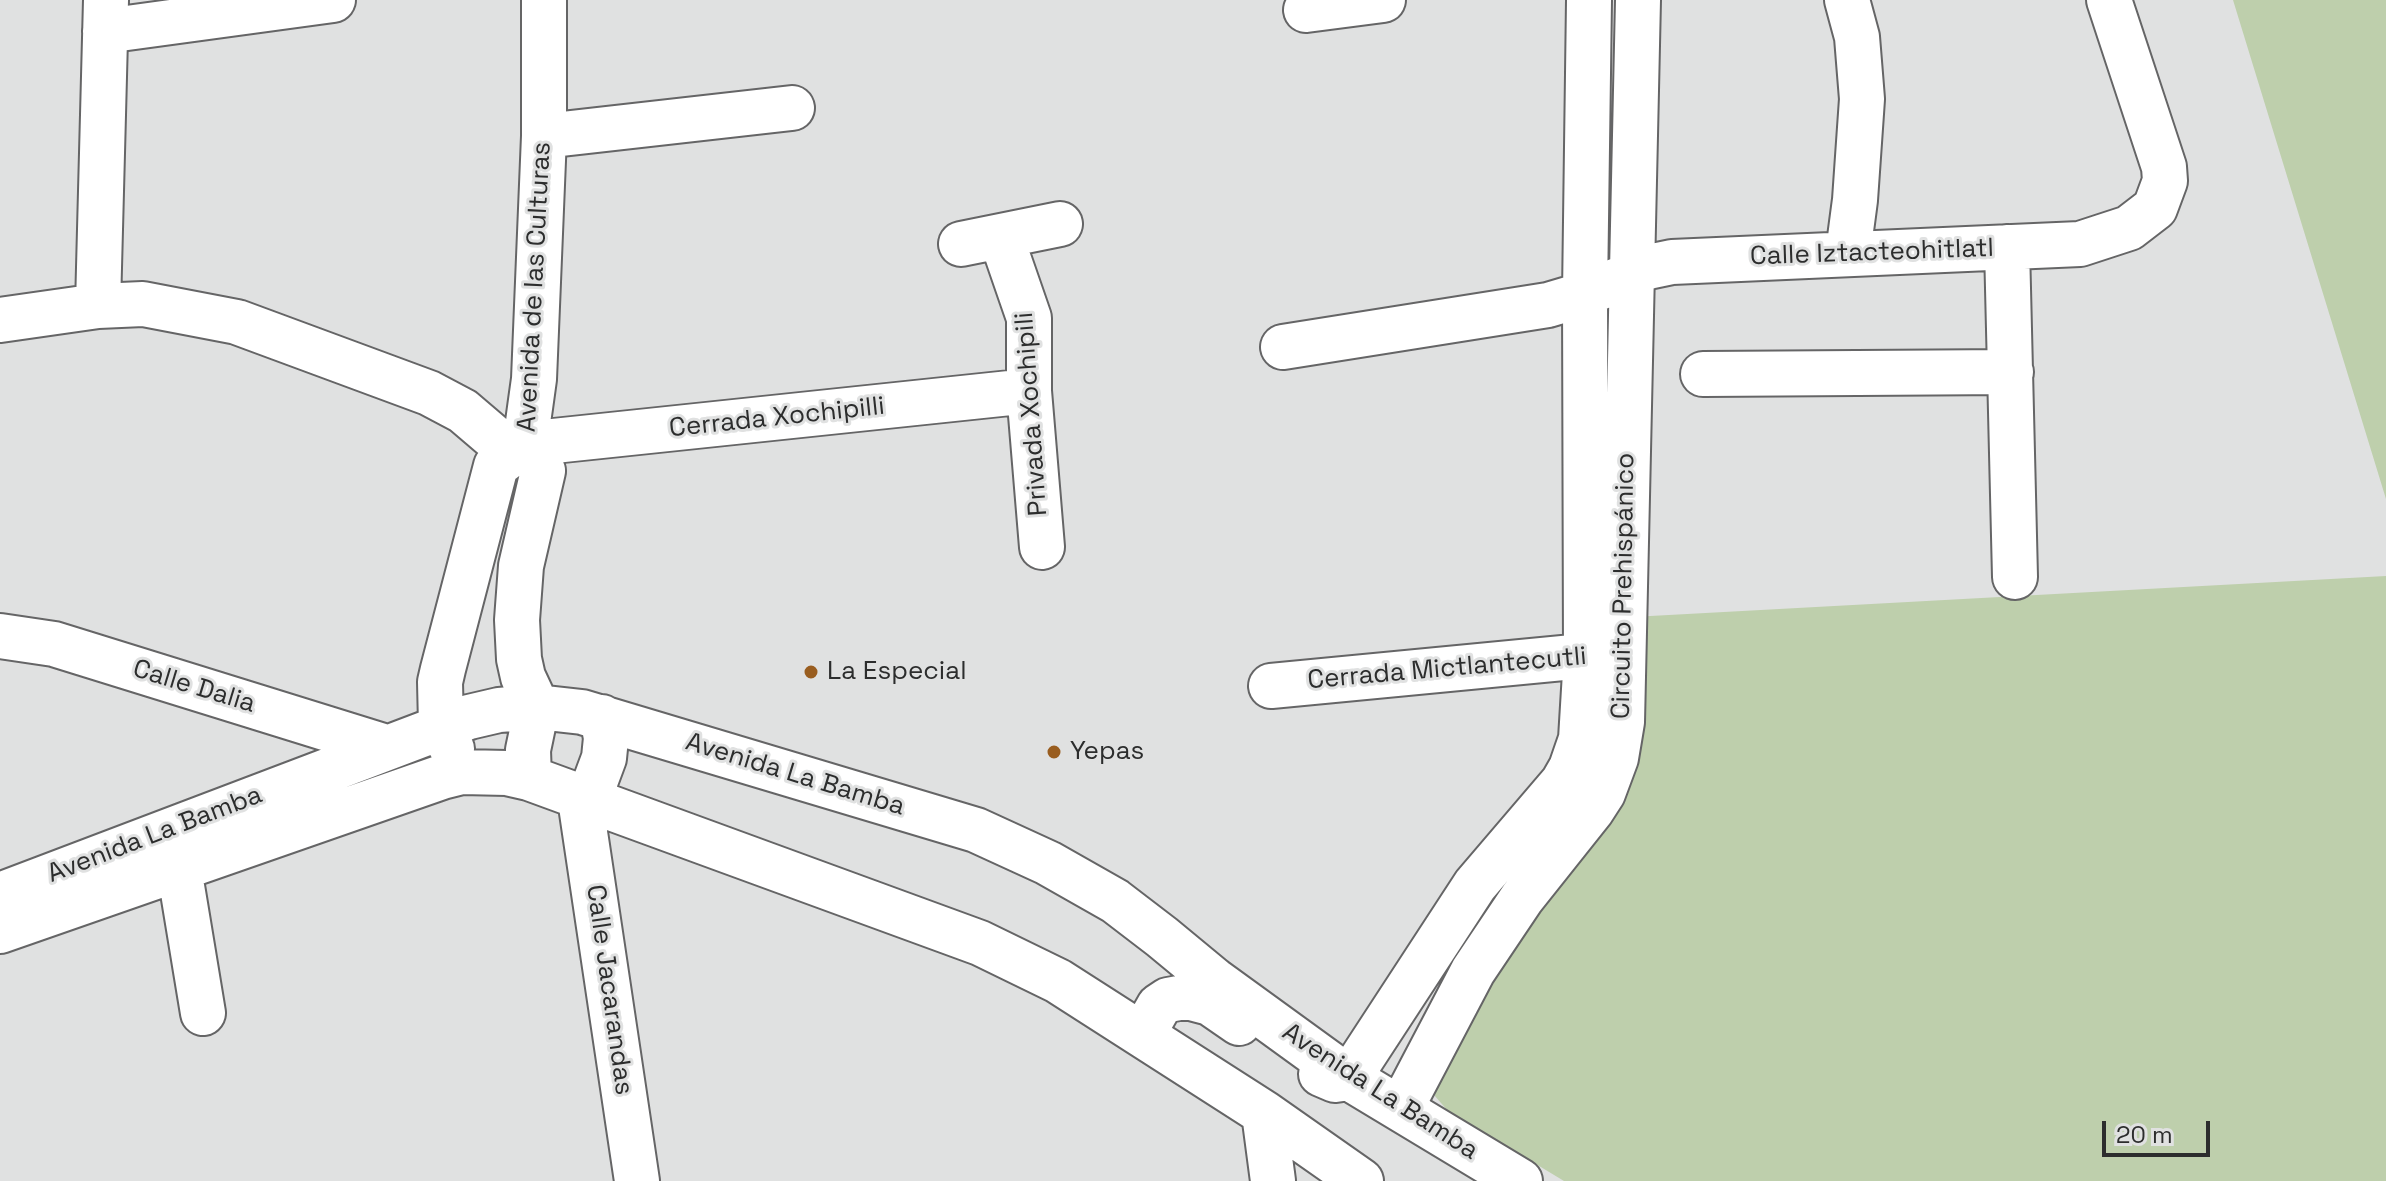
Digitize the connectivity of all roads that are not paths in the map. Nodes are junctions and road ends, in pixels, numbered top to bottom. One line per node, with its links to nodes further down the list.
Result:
1 (333, 0): 9 (street)
2 (544, 0): 11 (street, Avenida de las Culturas)
3 (1383, 0): 8 (street)
4 (1589, 0): 16 (street, Circuito Prehispánico)
5 (1638, 0): 15 (street, Circuito Prehispánico)
6 (1847, 0): 14 (street)
7 (2109, 0): 13 (street, Calle Iztacteohitlatl)
8 (1306, 10)
9 (105, 16): 17 (street)
10 (792, 108): 11 (street)
11 (544, 136): 23 (street, Avenida de las Culturas)
12 (1060, 224): 22 (street, Privada Xochipili)
13 (2007, 247): 14 (street, Calle Iztacteohitlatl); 20 (street)
14 (1848, 253): 15 (street, Calle Iztacteohitlatl)
15 (1631, 274): 16 (street, Calle Iztacteohitlatl); 27 (street, Circuito Prehispánico)
16 (1585, 294): 19 (street, Calle Iztacteohitlatl); 27 (street, Circuito Prehispánico)
17 (98, 306): 18 (street); 23 (street)
18 (0, 320)
19 (1283, 347)
20 (2011, 372): 21 (street); 25 (street)
21 (1703, 374)
22 (1029, 391): 23 (street, Cerrada Xochipilli); 24 (street, Privada Xochipili)
23 (525, 444): 29 (street, Avenida de las Culturas); 31 (street)
24 (1042, 547)
25 (2015, 577)
26 (0, 636): 32 (street, Calle Dalia)
27 (1605, 654): 28 (street, Cerrada Mictlantecutli); 39 (street, Circuito Prehispánico); 40 (street, Circuito Prehispánico)
28 (1271, 686)
29 (537, 707): 30 (street, Avenida La Bamba); 31 (street, Avenida La Bamba); 34 (street)
30 (602, 717): 35 (street); 43 (street, Avenida La Bamba)
31 (441, 725): 32 (street, Avenida La Bamba); 33 (street)
32 (386, 747): 37 (street, Avenida La Bamba)
33 (462, 772): 34 (street, Avenida La Bamba); 36 (street, Avenida La Bamba)
34 (529, 778): 35 (street, Avenida La Bamba)
35 (580, 799): 42 (street, Avenida La Bamba); 47 (street, Calle Jacarandas)
36 (179, 868): 38 (street, Avenida La Bamba); 41 (street)
37 (0, 895)
38 (0, 931)
39 (1438, 943): 40 (street); 43 (street, Circuito Prehispánico)
40 (1473, 971): 44 (street, Circuito Prehispánico)
41 (203, 1013)
42 (1143, 1034): 43 (street); 45 (street, Avenida La Bamba)
43 (1349, 1078): 44 (street, Avenida La Bamba)
44 (1401, 1108): 49 (street, Avenida La Bamba)
45 (1264, 1113): 46 (street, Avenida La Bamba); 48 (street)
46 (1353, 1179)
47 (637, 1181)
48 (1273, 1181)
49 (1520, 1181)

